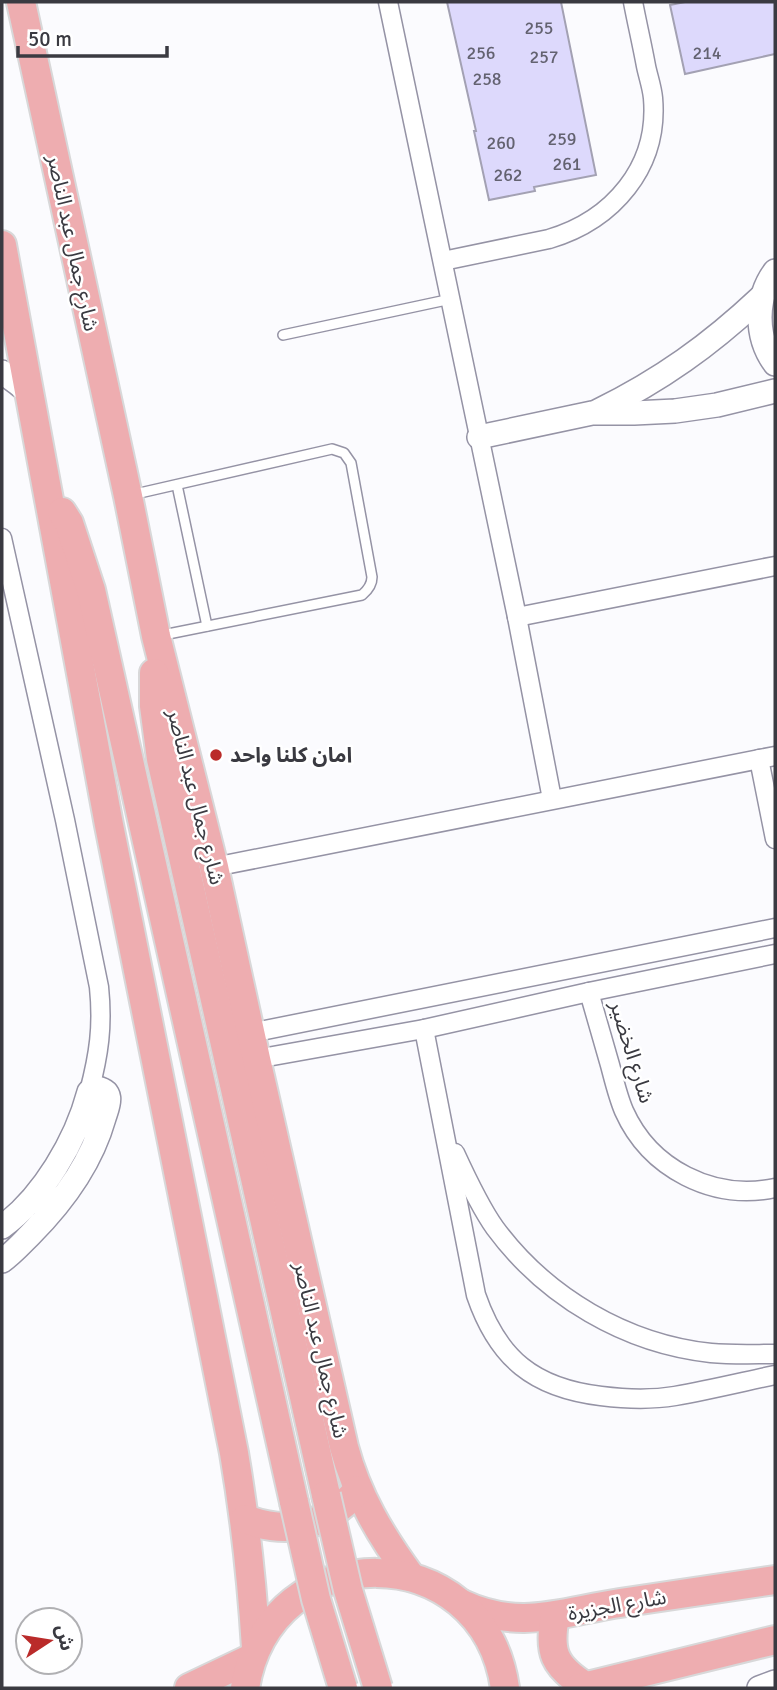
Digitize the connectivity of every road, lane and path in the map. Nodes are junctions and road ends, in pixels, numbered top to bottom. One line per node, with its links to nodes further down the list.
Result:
1 (21, 2): 18 (main road, شارع جمال عبد الناصر)
2 (388, 2): 5 (street)
3 (633, 2): 5 (street)
4 (2, 245): 13 (main road)
5 (443, 261): 8 (street)
6 (775, 271): 7 (street)
7 (761, 297): 10 (street); 14 (street)
8 (451, 299): 9 (lane); 15 (street)
9 (283, 335)
10 (775, 364)
11 (2, 373): 13 (street)
12 (775, 391): 14 (street)
13 (29, 393): 16 (main road)
14 (592, 413): 15 (street)
15 (480, 437): 21 (street)
16 (45, 482): 41 (main road); 52 (main road, bridge)
17 (177, 485): 18 (lane); 22 (lane); 22 (lane)
18 (128, 496): 23 (main road, شارع جمال عبد الناصر)
19 (2, 538): 33 (street)
20 (775, 566): 21 (street)
21 (517, 617): 25 (street)
22 (207, 626): 23 (lane)
23 (156, 636): 27 (main road, شارع جمال عبد الناصر); 53 (main road, bridge)
24 (767, 758): 25 (street); 26 (street)
25 (552, 799): 27 (street)
26 (775, 839)
27 (214, 867): 32 (main road, شارع جمال عبد الناصر)
28 (775, 928): 32 (street)
29 (775, 954): 30 (street)
30 (589, 992): 31 (street); 35 (street, شارع الخضير)
31 (425, 1029): 32 (street); 34 (street)
32 (253, 1046): 40 (main road, شارع جمال عبد الناصر)
33 (89, 1092): 36 (street); 37 (street)
34 (442, 1124): 38 (street); 39 (street)
35 (775, 1188)
36 (2, 1227)
37 (2, 1261)
38 (775, 1354)
39 (775, 1374)
40 (358, 1490): 41 (main road); 42 (main road, شارع جمال عبد الناصر)
41 (245, 1520): 47 (main road)
42 (411, 1577): 44 (main road); 47 (main road)
43 (775, 1580): 45 (main road, شارع الجزيرة)
44 (460, 1603): 45 (main road, شارع الجزيرة); 54 (main road)
45 (555, 1616): 49 (main road)
46 (775, 1640): 49 (main road)
47 (254, 1653): 50 (main road); 51 (main road)
48 (775, 1682): 55 (street)
49 (582, 1687)
50 (189, 1688)
51 (245, 1688)
52 (343, 1688)
53 (378, 1688)
54 (505, 1688)
55 (759, 1688)

